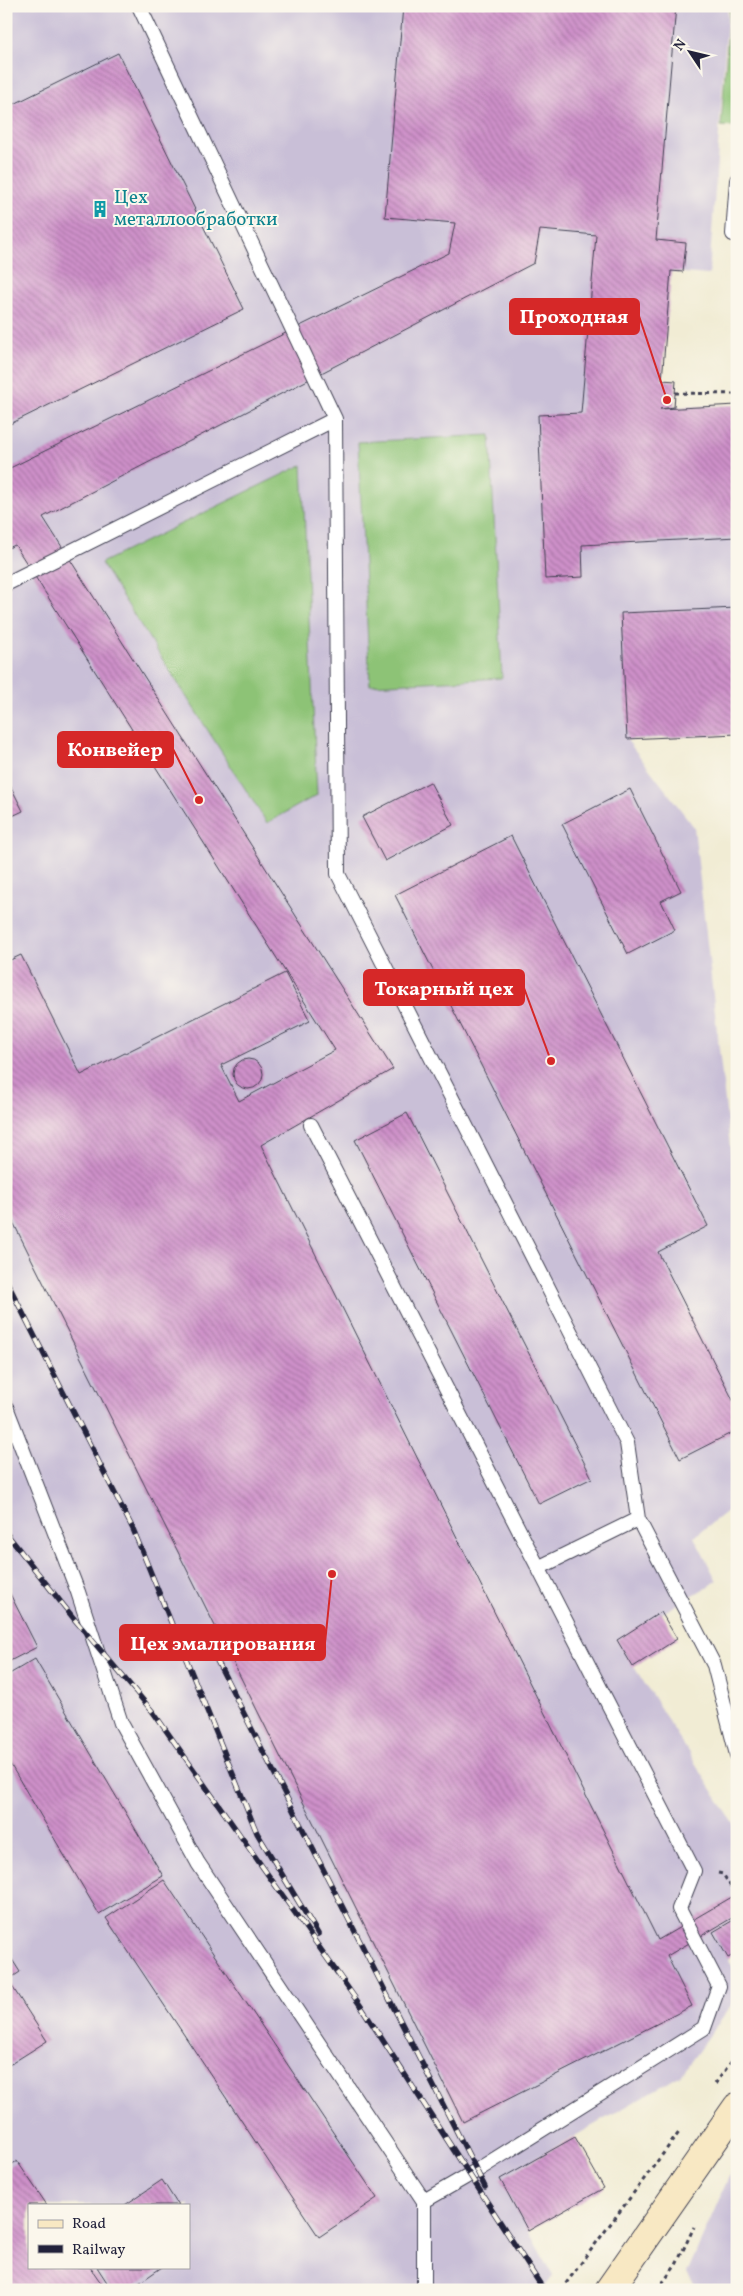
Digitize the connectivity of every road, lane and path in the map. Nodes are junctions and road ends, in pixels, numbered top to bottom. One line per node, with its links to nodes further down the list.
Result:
1 (140, 6): 6 (lane)
2 (737, 180): 3 (lane)
3 (737, 235)
4 (675, 394): 5 (path)
5 (737, 394)
6 (335, 419): 7 (lane); 10 (lane)
7 (6, 584)
8 (311, 1125): 11 (lane)
9 (6, 1407): 17 (lane)
10 (638, 1519): 11 (lane); 12 (lane)
11 (538, 1568): 17 (lane)
12 (737, 1755)
13 (737, 2054): 14 (path)
14 (713, 2086)
15 (737, 2106): 20 (street)
16 (684, 2125): 19 (path)
17 (424, 2201): 18 (lane)
18 (424, 2290)
19 (561, 2290)
20 (609, 2290)

